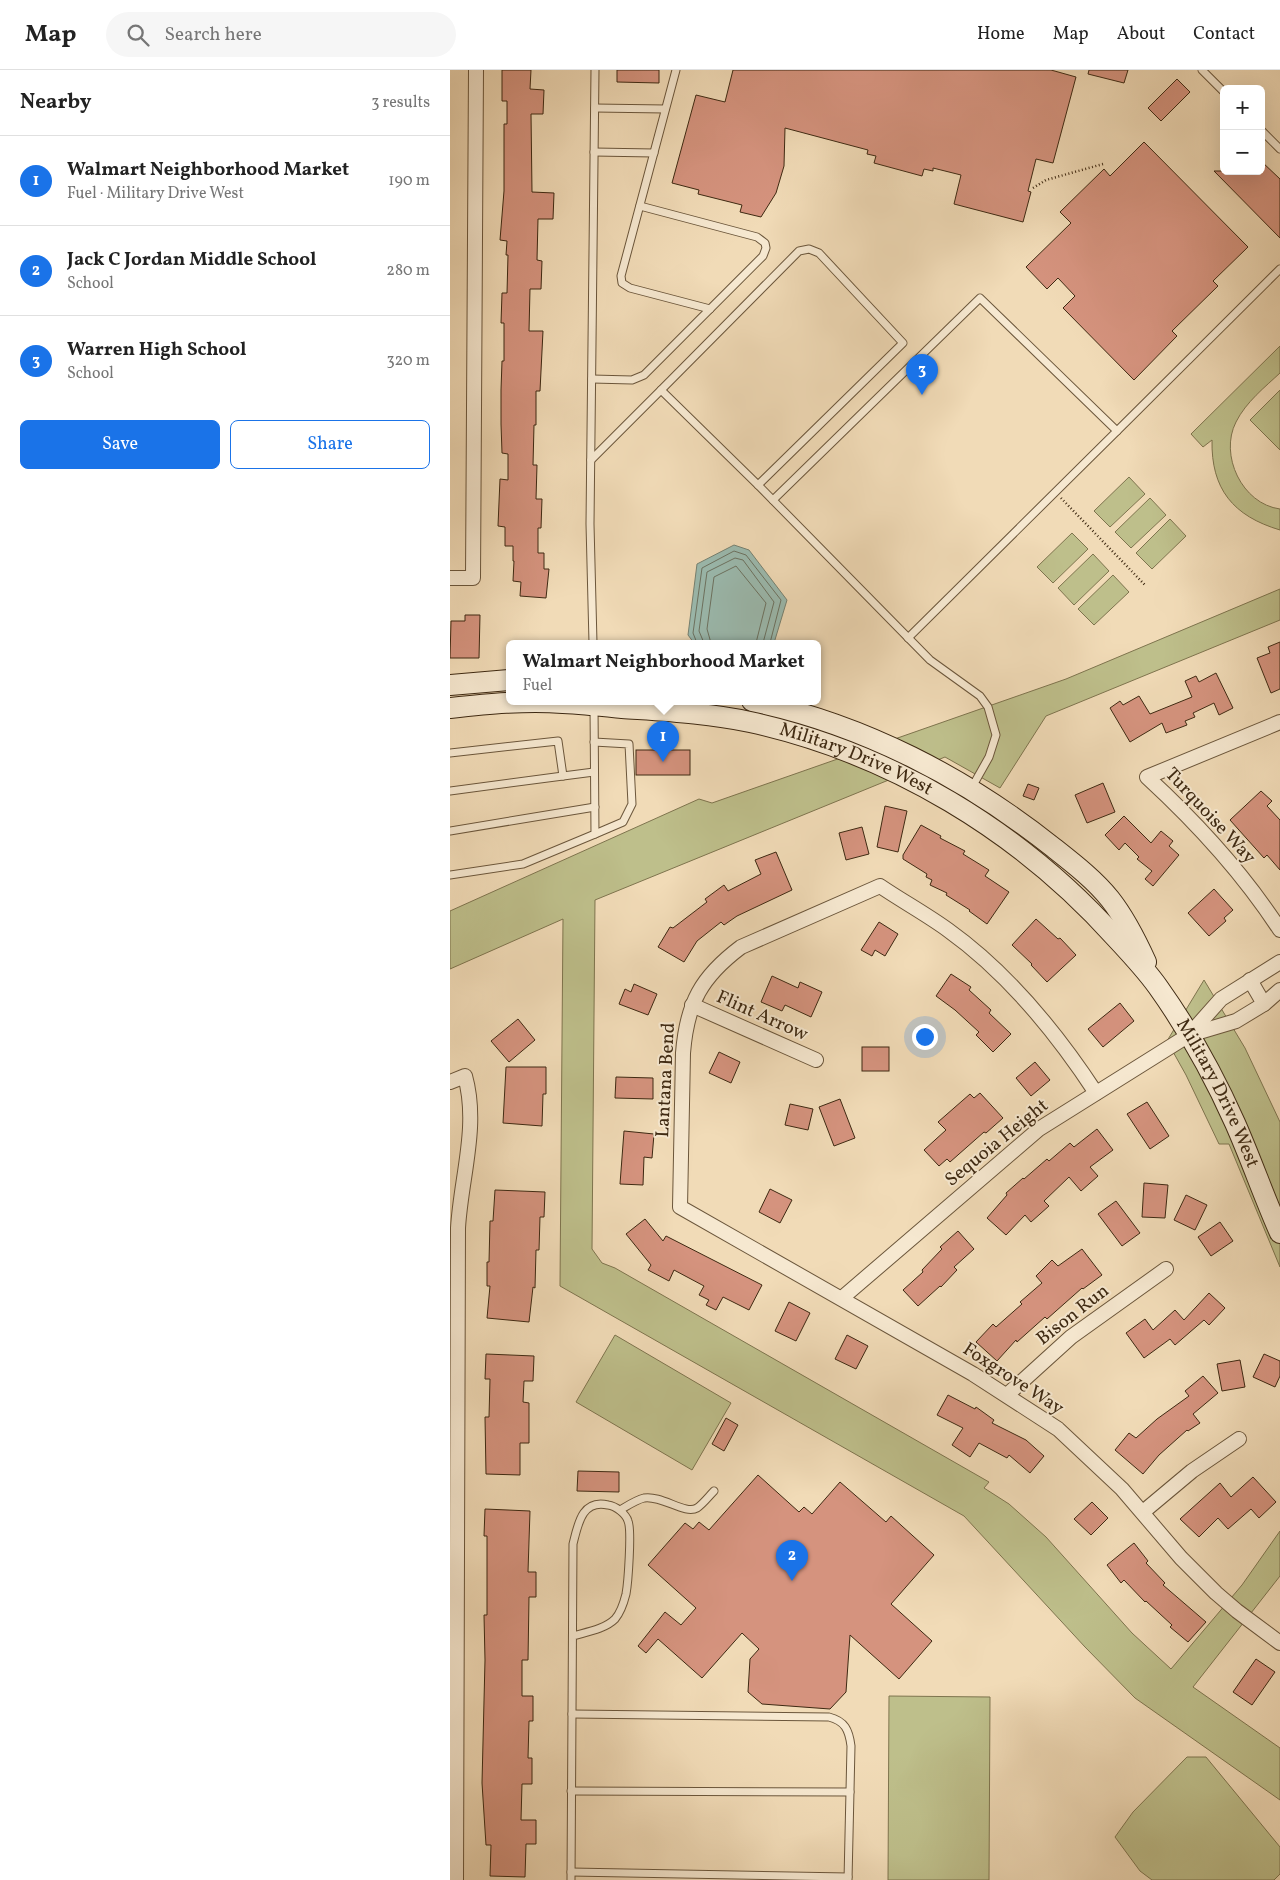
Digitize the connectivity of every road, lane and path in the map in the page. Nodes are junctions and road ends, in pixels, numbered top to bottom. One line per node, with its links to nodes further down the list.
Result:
1 (476, 70): 24 (street)
2 (595, 70): 6 (lane)
3 (676, 70): 7 (lane)
4 (1202, 70): 5 (lane)
5 (1220, 88)
6 (595, 108): 7 (lane); 10 (lane)
7 (666, 109): 11 (lane)
8 (1265, 134): 9 (lane)
9 (1280, 149)
10 (594, 152): 11 (lane); 17 (lane)
11 (654, 153): 14 (lane)
12 (1103, 164): 13 (path)
13 (1033, 188)
14 (640, 206): 16 (lane); 16 (lane)
15 (1280, 270): 19 (lane)
16 (710, 309): 17 (lane)
17 (592, 379): 20 (lane)
18 (661, 390): 20 (lane); 21 (lane); 21 (lane)
19 (1117, 431): 22 (lane); 23 (lane)
20 (591, 460): 27 (lane)
21 (758, 485): 23 (lane)
22 (1055, 492): 25 (path); 26 (lane)
23 (773, 500): 26 (lane)
24 (450, 578)
25 (1146, 585)
26 (908, 638): 41 (lane)
27 (593, 640)
28 (506, 680): 29 (main road)
29 (450, 685)
30 (506, 703): 34 (main road, Military Drive West)
31 (594, 705): 36 (lane)
32 (614, 705): 41 (main road, Military Drive West)
33 (767, 705): 41 (main road, Military Drive West)
34 (450, 708)
35 (1280, 722): 46 (street, Turquoise Way)
36 (594, 742): 38 (lane); 44 (lane)
37 (450, 754): 39 (lane)
38 (594, 772): 39 (lane); 42 (lane)
39 (563, 776): 40 (lane)
40 (450, 791)
41 (965, 798): 52 (main road, Military Drive West)
42 (595, 807): 43 (lane); 44 (lane)
43 (450, 831)
44 (595, 834): 45 (lane)
45 (450, 875)
46 (1280, 930)
47 (1280, 962): 48 (street, Sequoia Height)
48 (1250, 980): 50 (street); 52 (street, Sequoia Height)
49 (1280, 990): 50 (street, Sequoia Height)
50 (1264, 1004): 52 (street, Sequoia Height)
51 (692, 1005): 53 (street, Flint Arrow); 55 (street, Lantana Bend); 56 (street, Lantana Bend)
52 (1189, 1035): 55 (street, Sequoia Height); 57 (main road, Military Drive West)
53 (816, 1060)
54 (450, 1082): 65 (street)
55 (1096, 1094): 59 (street, Sequoia Height)
56 (680, 1207): 59 (street, Foxgrove Way)
57 (1280, 1233)
58 (1166, 1269): 60 (street, Bison Run)
59 (842, 1298): 60 (street, Foxgrove Way)
60 (1006, 1395): 64 (street, Foxgrove Way)
61 (1239, 1439): 64 (street)
62 (714, 1491): 63 (lane)
63 (620, 1510): 66 (lane); 66 (lane)
64 (1143, 1512): 67 (street, Foxgrove Way)
65 (453, 1623): 73 (street)
66 (573, 1636): 68 (lane)
67 (1280, 1643)
68 (572, 1714): 69 (lane); 70 (lane)
69 (572, 1791): 70 (lane); 71 (lane)
70 (850, 1792): 72 (lane)
71 (571, 1872): 72 (lane); 74 (lane)
72 (848, 1879)
73 (456, 1880)
74 (571, 1880)

